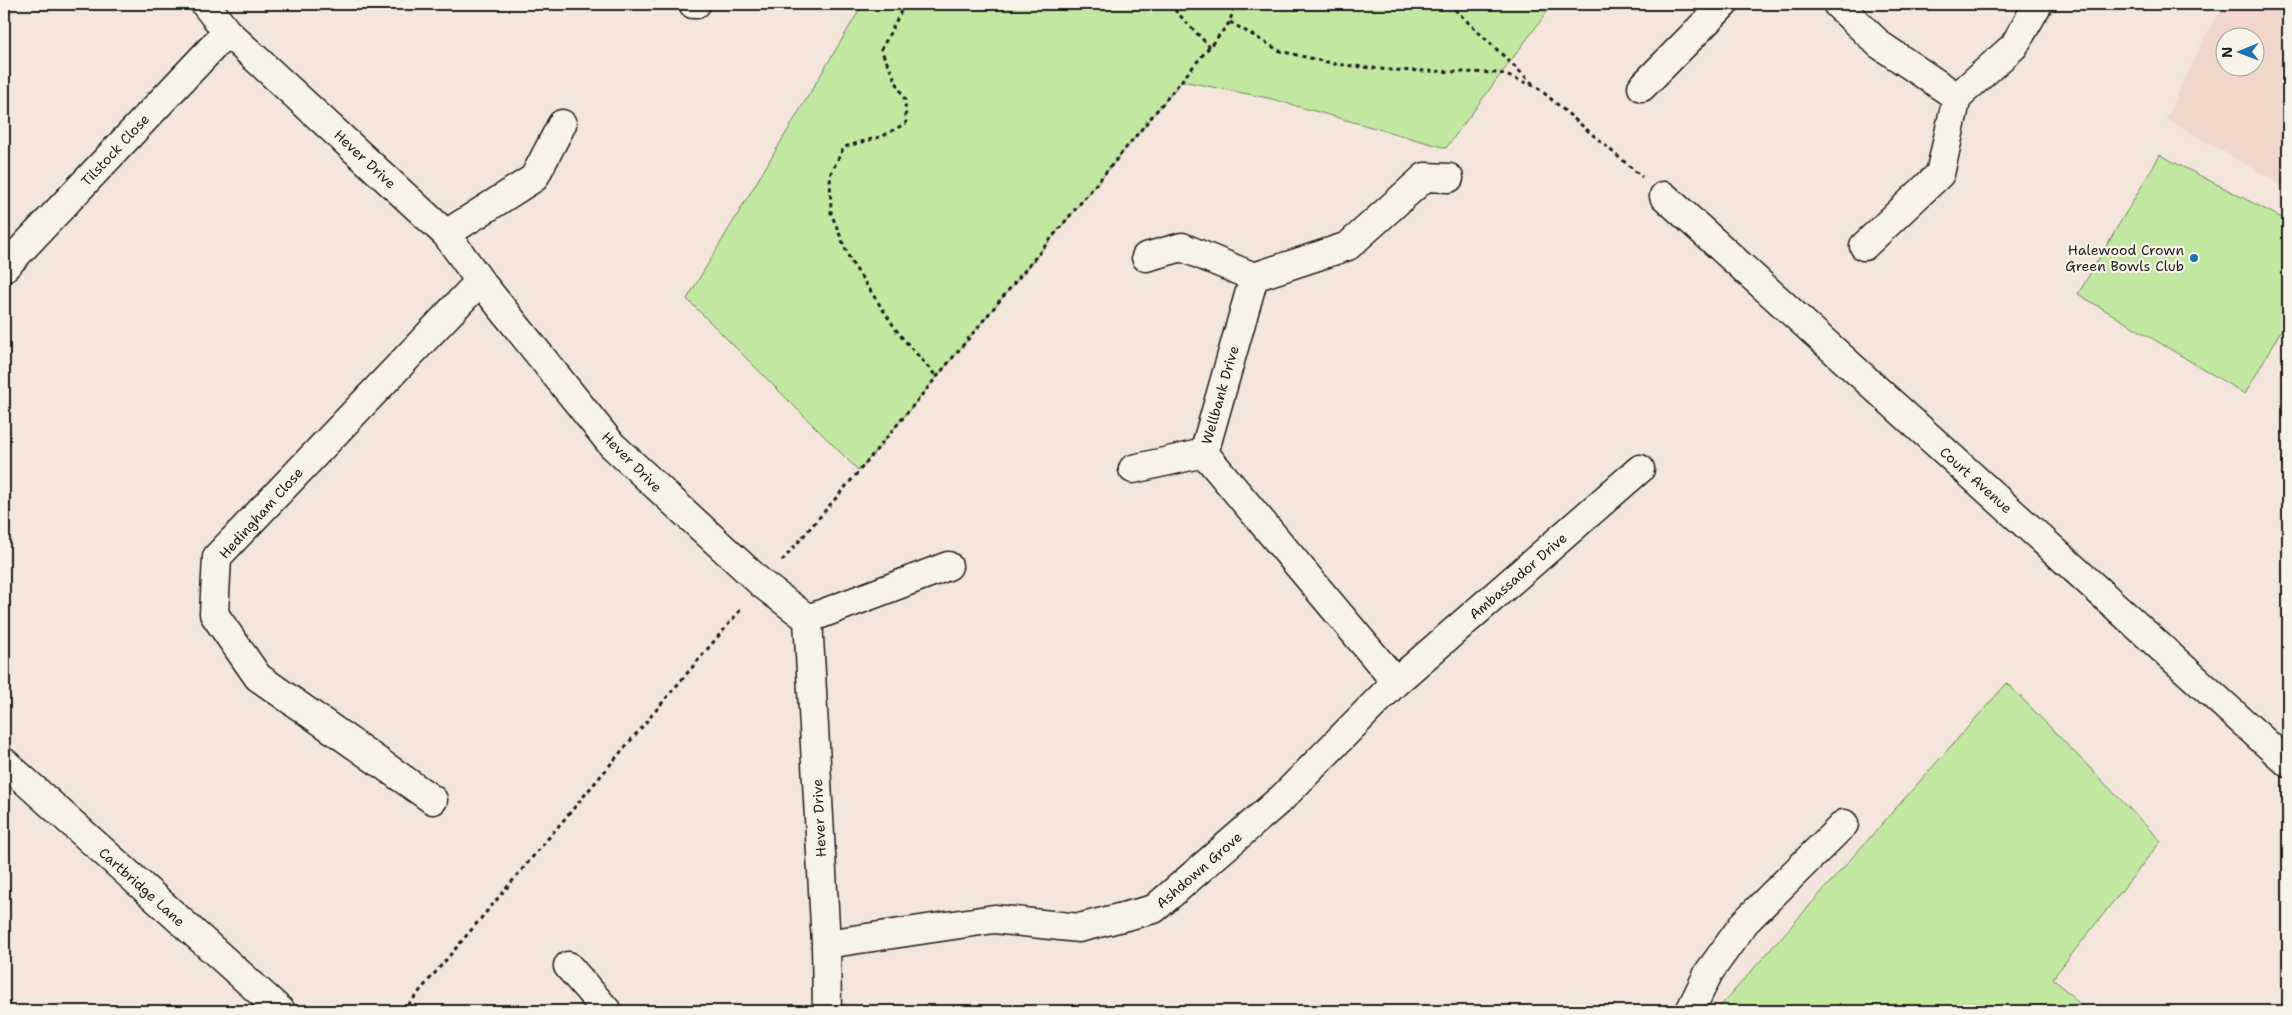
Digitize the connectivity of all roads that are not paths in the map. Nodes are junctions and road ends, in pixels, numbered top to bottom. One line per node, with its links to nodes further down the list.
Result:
1 (205, 4): 5 (street, Hever Drive)
2 (1724, 4): 6 (street)
3 (1837, 4): 7 (street)
4 (2038, 4): 7 (street)
5 (227, 32): 11 (street, Hever Drive); 14 (street, Tilstock Close)
6 (1642, 87)
7 (1957, 97): 12 (street)
8 (562, 124): 11 (street)
9 (1449, 178): 15 (street)
10 (1664, 196): 24 (street, Court Avenue)
11 (446, 234): 16 (street, Hever Drive)
12 (1864, 246)
13 (1146, 257): 15 (street)
14 (4, 268)
15 (1254, 277): 17 (street, Wellbank Drive)
16 (480, 281): 21 (street, Hever Drive); 25 (street, Hedingham Close)
17 (1204, 453): 18 (street); 22 (street, Wellbank Drive)
18 (1133, 469)
19 (1640, 469): 22 (street, Ambassador Drive)
20 (948, 566): 21 (street)
21 (808, 619): 27 (street, Hever Drive)
22 (1396, 682): 27 (street, Ashdown Grove)
23 (4, 762): 29 (street, Cartbridge Lane)
24 (2288, 763)
25 (433, 800)
26 (1844, 824): 32 (street)
27 (826, 944): 31 (street, Hever Drive)
28 (568, 966): 30 (street)
29 (281, 1011)
30 (607, 1011)
31 (827, 1011)
32 (1690, 1011)

